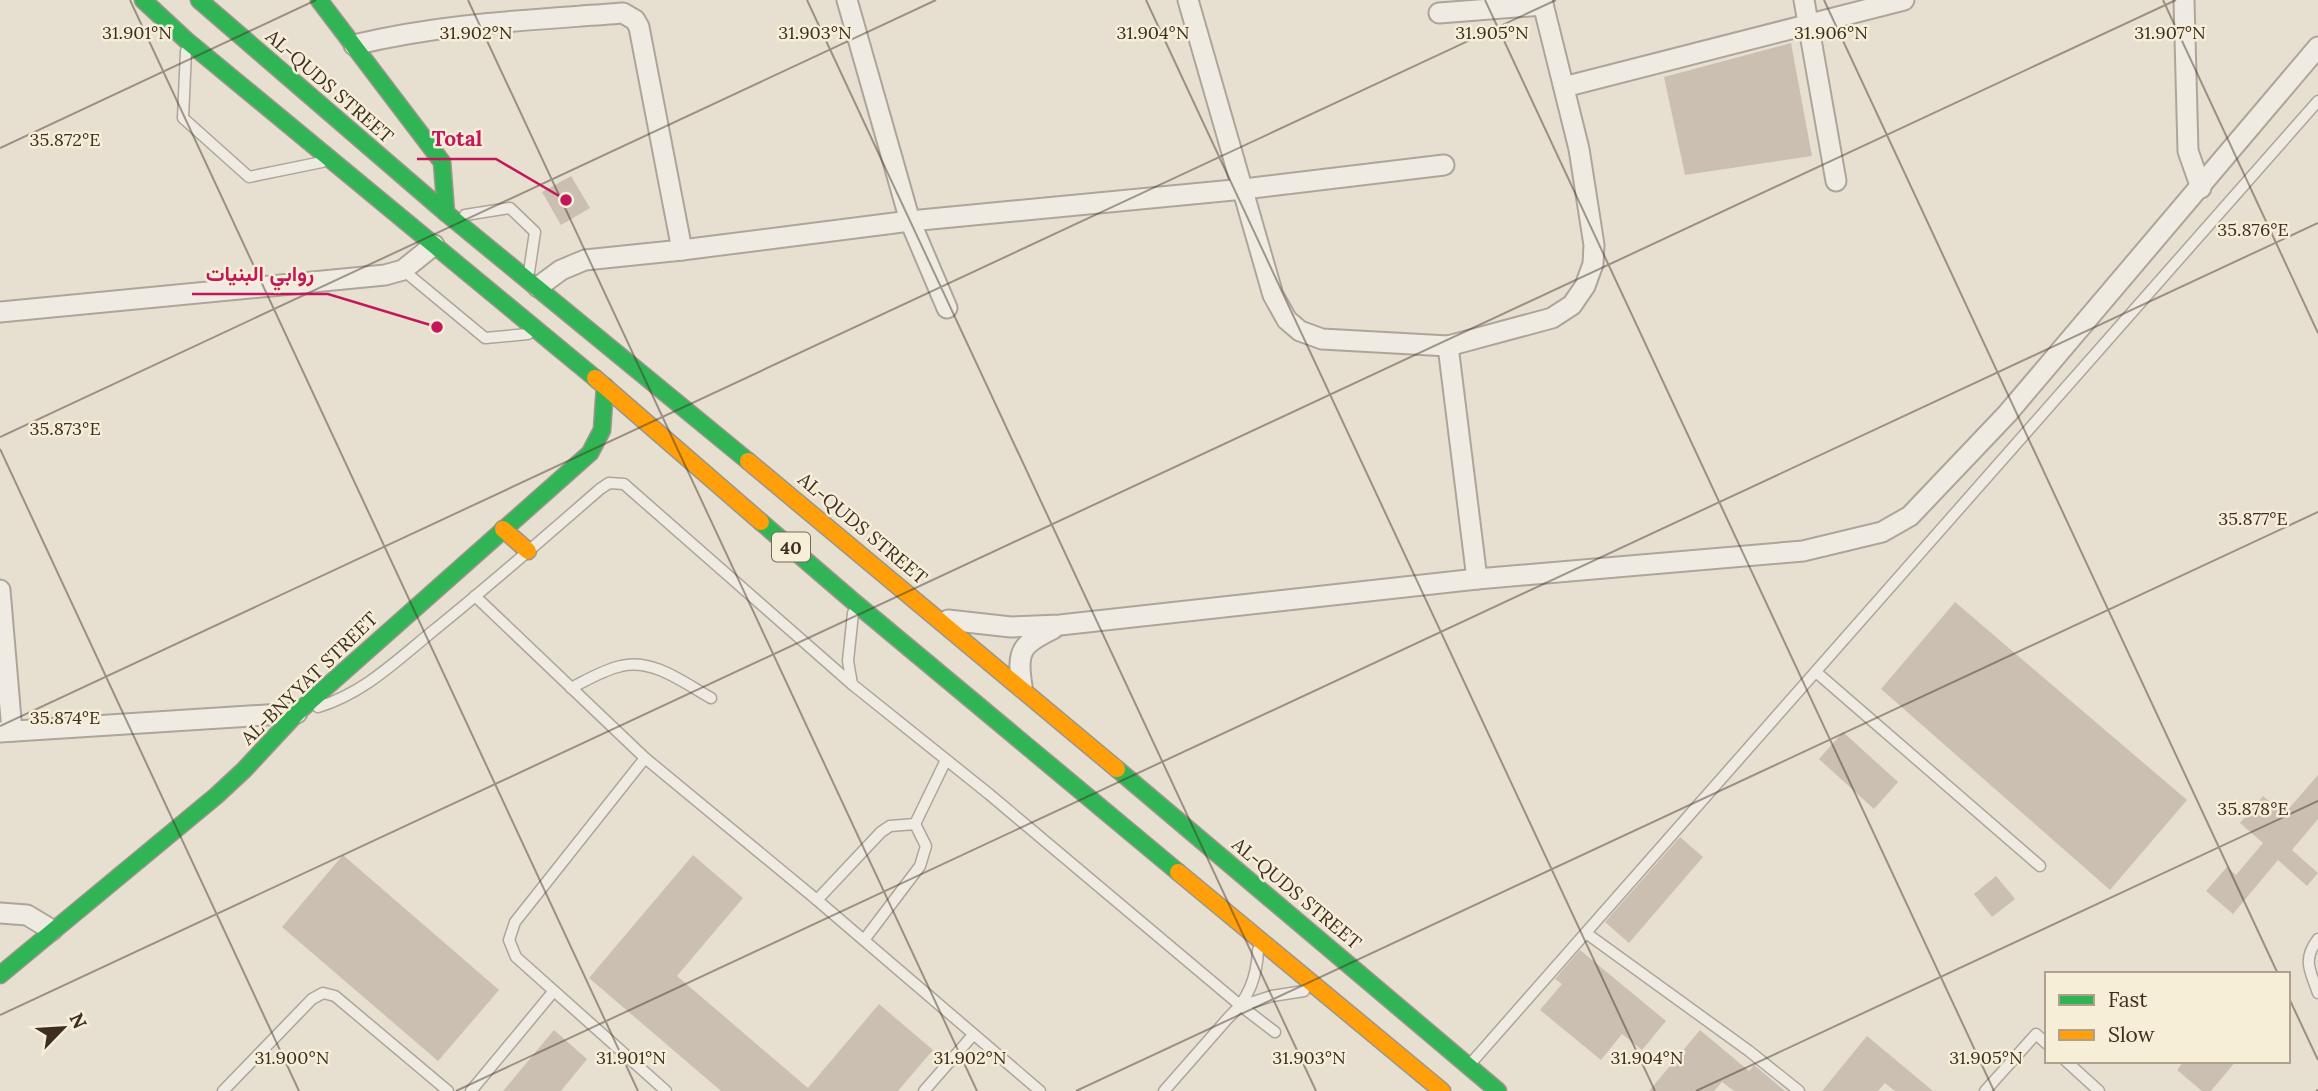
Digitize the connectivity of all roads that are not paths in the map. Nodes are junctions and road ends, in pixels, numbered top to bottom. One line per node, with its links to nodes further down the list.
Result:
1 (134, 0): 11 (main road)
2 (143, 0): 11 (main road, 40)
3 (199, 0): 19 (main road, AL-QUDS STREET / 40)
4 (319, 0): 16 (main road)
5 (847, 0): 27 (street)
6 (1188, 0): 25 (street)
7 (1804, 0): 14 (street)
8 (1904, 0): 14 (street)
9 (2184, 0): 24 (street)
10 (1542, 3): 12 (street); 18 (street)
11 (156, 11): 15 (main road, 40)
12 (1439, 13)
13 (243, 17): 19 (main road)
14 (1809, 23): 18 (street); 23 (street)
15 (186, 40): 21 (main road, 40); 21 (lane)
16 (355, 45): 26 (main road); 29 (street)
17 (2318, 47): 24 (street)
18 (1564, 87): 35 (street)
19 (302, 89): 26 (main road, AL-QUDS STREET / 40)
20 (2318, 101): 45 (lane)
21 (332, 160): 28 (main road, 40)
22 (1444, 165): 25 (street)
23 (1836, 181)
24 (2201, 188): 39 (street)
25 (1244, 189): 27 (street); 35 (street)
26 (449, 215): 31 (main road, AL-QUDS STREET / 40); 31 (lane)
27 (911, 221): 29 (street); 32 (street)
28 (434, 245): 30 (street); 34 (main road, 40)
29 (682, 250): 31 (street)
30 (403, 270): 33 (street); 34 (lane)
31 (533, 283): 43 (main road, AL-QUDS STREET / 40)
32 (947, 308)
33 (0, 312)
34 (540, 333): 36 (main road, 40)
35 (1448, 346): 39 (street)
36 (605, 386): 37 (main road, AL-BNYYAT STREET); 42 (main road, 40)
37 (503, 529): 38 (main road); 50 (main road, AL-BNYYAT STREET)
38 (528, 551): 41 (lane); 46 (lane)
39 (1477, 579): 44 (street)
40 (0, 590): 51 (street)
41 (475, 596): 47 (lane); 50 (lane)
42 (854, 602): 46 (lane); 60 (main road, 40)
43 (939, 618): 44 (street); 48 (main road, AL-QUDS STREET / 40)
44 (1060, 625): 48 (street)
45 (1816, 672): 55 (lane); 59 (lane)
46 (853, 685): 53 (lane)
47 (571, 688): 49 (lane); 52 (lane)
48 (1023, 689): 72 (main road, AL-QUDS STREET / 40)
49 (711, 698)
50 (297, 713): 51 (street); 58 (main road, AL-BNYYAT STREET)
51 (6, 731)
52 (645, 758): 56 (lane); 65 (lane)
53 (946, 760): 54 (lane); 67 (lane)
54 (915, 824): 56 (lane); 62 (lane)
55 (2040, 866)
56 (817, 900): 62 (lane)
57 (0, 914): 58 (street)
58 (52, 930): 63 (main road, AL-BNYYAT STREET)
59 (1586, 933): 72 (lane); 82 (lane)
60 (1257, 935): 64 (main road, 40); 67 (lane)
61 (2318, 939): 66 (lane)
62 (863, 940): 69 (lane)
63 (0, 975)
64 (1322, 990): 67 (lane); 80 (main road, 40)
65 (554, 992): 75 (lane); 76 (lane)
66 (2318, 992)
67 (1241, 1006): 68 (lane); 79 (lane)
68 (1275, 1032)
69 (973, 1035): 77 (lane); 78 (lane)
70 (2045, 1042): 83 (lane)
71 (2068, 1063): 84 (lane)
72 (1469, 1066): 81 (main road, AL-QUDS STREET / 40)
73 (226, 1090): 74 (lane)
74 (448, 1091)
75 (471, 1091)
76 (666, 1091)
77 (924, 1091)
78 (1040, 1091)
79 (1164, 1091)
80 (1442, 1091)
81 (1498, 1091)
82 (1799, 1091)
83 (1985, 1091)
84 (2099, 1091)

